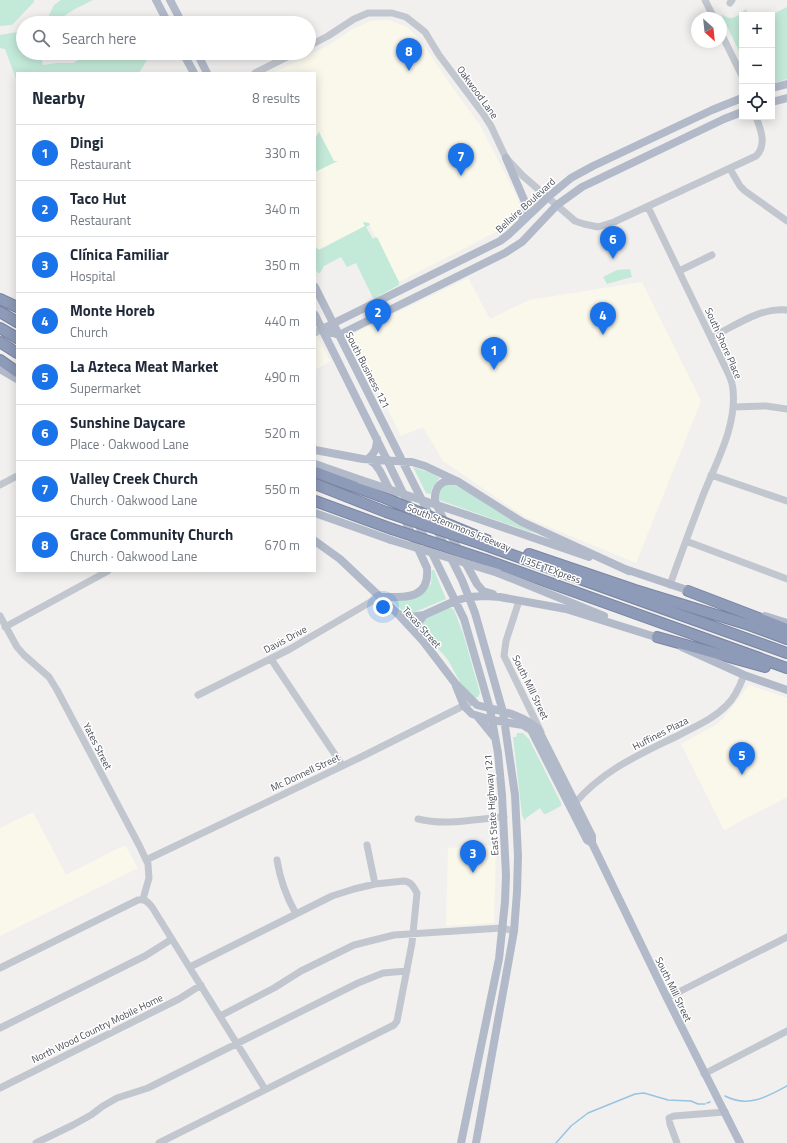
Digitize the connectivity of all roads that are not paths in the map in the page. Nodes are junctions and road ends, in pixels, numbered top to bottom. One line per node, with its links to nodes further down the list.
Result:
1 (156, 0): 5 (main road)
2 (170, 0): 6 (main road)
3 (705, 0): 4 (street)
4 (711, 12)
5 (164, 16)
6 (178, 16)
7 (316, 42): 23 (street, Oakwood Lane)
8 (727, 45): 12 (street)
9 (188, 60): 13 (main road)
10 (200, 60): 14 (main road)
11 (281, 60): 15 (street)
12 (739, 70)
13 (194, 72)
14 (206, 72)
15 (257, 72)
16 (787, 84): 17 (main road)
17 (775, 87)
18 (787, 98): 20 (main road)
19 (739, 99): 25 (main road, Bellaire Boulevard)
20 (775, 101)
21 (739, 113): 26 (main road)
22 (757, 120): 24 (street, Oakwood Lane)
23 (506, 158): 25 (street, Oakwood Lane); 29 (main road)
24 (730, 168): 27 (street, Oakwood Lane); 28 (street)
25 (548, 197): 26 (street, Oakwood Lane); 29 (main road, Bellaire Boulevard)
26 (557, 205): 27 (street, Oakwood Lane); 33 (main road)
27 (648, 207): 32 (street, South Shore Place)
28 (787, 220)
29 (521, 223): 31 (main road, Bellaire Boulevard)
30 (712, 255): 32 (street)
31 (462, 259): 33 (main road); 43 (main road, Bellaire Boulevard)
32 (679, 271): 48 (street, South Shore Place)
33 (468, 272): 46 (main road)
34 (316, 289): 43 (main road, South Business 121)
35 (0, 293): 37 (main road)
36 (0, 299): 38 (highway)
37 (16, 303)
38 (16, 307)
39 (787, 310): 48 (street)
40 (0, 312): 42 (highway)
41 (316, 320): 45 (main road)
42 (16, 321)
43 (333, 324): 45 (main road, Bellaire Boulevard); 46 (main road, South Business 121)
44 (0, 328): 47 (highway)
45 (318, 331): 46 (main road); 55 (main road)
46 (339, 335): 57 (main road, South Business 121)
47 (16, 337)
48 (712, 337): 56 (street, South Shore Place)
49 (0, 342): 50 (highway)
50 (16, 352)
51 (0, 360): 53 (highway)
52 (0, 369): 54 (main road)
53 (16, 371)
54 (16, 378)
55 (352, 390): 57 (main road); 59 (main road)
56 (733, 407): 58 (street); 66 (street, South Shore Place)
57 (376, 408): 63 (main road, South Business 121)
58 (787, 409)
59 (377, 439): 61 (main road); 62 (main road)
60 (316, 450): 61 (main road, South Stemmons Freeway)
61 (368, 459): 62 (main road, South Stemmons Freeway); 83 (main road)
62 (387, 460): 63 (main road, South Stemmons Freeway); 86 (main road, East State Highway 121)
63 (402, 461): 68 (main road, South Stemmons Freeway); 84 (main road)
64 (316, 464): 77 (main road, South Stemmons Freeway, bridge)
65 (316, 472): 76 (highway, South Stemmons Freeway, bridge)
66 (711, 475): 72 (street); 74 (street, South Shore Place)
67 (16, 477): 70 (street)
68 (457, 481): 77 (main road, South Stemmons Freeway); 85 (main road)
69 (316, 484): 76 (highway, I 35E TEXpress, bridge)
70 (0, 485)
71 (316, 501): 101 (highway, South Stemmons Freeway, bridge)
72 (787, 501)
73 (316, 513): 93 (main road, bridge)
74 (686, 541): 79 (street); 80 (street, South Shore Place)
75 (316, 542): 83 (main road, Texas Street)
76 (485, 542): 81 (highway, South Stemmons Freeway); 98 (highway, I 35E TEXpress)
77 (629, 571): 80 (main road, South Stemmons Freeway)
78 (106, 572): 92 (street)
79 (787, 579)
80 (670, 585): 82 (main road, South Stemmons Freeway)
81 (634, 590): 97 (highway, South Stemmons Freeway); 98 (highway)
82 (688, 591): 91 (main road, South Stemmons Freeway); 94 (highway)
83 (379, 597): 88 (main road, Texas Street); 100 (street, Davis Drive)
84 (468, 597): 85 (main road); 86 (main road); 110 (main road)
85 (500, 597): 87 (main road)
86 (455, 601): 89 (main road); 109 (main road, East State Highway 121)
87 (520, 601): 93 (main road); 115 (street, South Mill Street)
88 (398, 614): 89 (main road); 96 (main road, Texas Street)
89 (424, 615): 96 (main road)
90 (0, 616): 92 (street, Yates Street)
91 (787, 623)
92 (5, 626): 121 (street, Yates Street)
93 (634, 629): 95 (main road)
94 (787, 629)
95 (657, 637): 102 (highway); 103 (main road)
96 (421, 638): 104 (main road, Texas Street)
97 (787, 639)
98 (760, 643): 99 (highway, I 35E TEXpress)
99 (787, 653)
100 (271, 659): 106 (street, Davis Drive); 116 (street)
101 (787, 668)
102 (787, 673)
103 (744, 675): 105 (main road); 117 (street, Huffines Plaza)
104 (455, 683): 107 (main road, Texas Street); 108 (main road, Texas Street)
105 (787, 690)
106 (198, 695)
107 (473, 701): 108 (street, Mc Donnell Street); 109 (main road, Texas Street)
108 (464, 706): 111 (main road, Texas Street); 116 (street, Mc Donnell Street)
109 (490, 709): 110 (main road, South Mill Street); 112 (main road, East State Highway 121)
110 (503, 712): 113 (main road); 115 (main road, South Mill Street)
111 (476, 716): 112 (main road, Texas Street); 114 (main road)
112 (492, 720): 113 (main road, South Mill Street); 114 (main road, East State Highway 121)
113 (505, 723): 115 (main road, South Mill Street); 127 (main road)
114 (495, 738): 118 (main road, East State Highway 121)
115 (540, 739): 117 (main road, South Mill Street)
116 (342, 766): 121 (street, Mc Donnell Street)
117 (573, 805): 135 (main road, South Mill Street)
118 (504, 817): 119 (street); 126 (main road, East State Highway 121)
119 (418, 819)
120 (367, 845): 123 (street)
121 (146, 860): 124 (street, Yates Street)
122 (277, 860): 125 (street)
123 (375, 884): 125 (street); 128 (street)
124 (143, 899): 130 (street); 132 (street)
125 (296, 914): 131 (street)
126 (502, 928): 127 (street); 128 (street); 138 (main road, East State Highway 121)
127 (514, 931): 139 (main road)
128 (413, 934): 133 (street); 136 (street)
129 (787, 937): 135 (street)
130 (172, 939): 131 (street); 137 (street)
131 (190, 967): 134 (street)
132 (0, 968)
133 (407, 971): 141 (street); 144 (street)
134 (201, 984): 136 (street); 143 (street, North Wood Country Mobile Home)
135 (667, 998): 142 (main road, South Mill Street)
136 (220, 1016): 141 (street)
137 (0, 1028)
138 (484, 1029): 139 (main road); 146 (main road, East State Highway 121)
139 (497, 1031): 147 (main road)
140 (787, 1031): 142 (street)
141 (236, 1042): 144 (street); 148 (street)
142 (704, 1074): 145 (main road, South Mill Street)
143 (0, 1088)
144 (265, 1089): 149 (street)
145 (725, 1112): 152 (street); 153 (main road, South Mill Street)
146 (464, 1128): 147 (main road); 150 (main road, East State Highway 121)
147 (478, 1133): 151 (main road)
148 (36, 1143)
149 (159, 1143)
150 (461, 1143)
151 (476, 1143)
152 (677, 1143)
153 (740, 1143)

